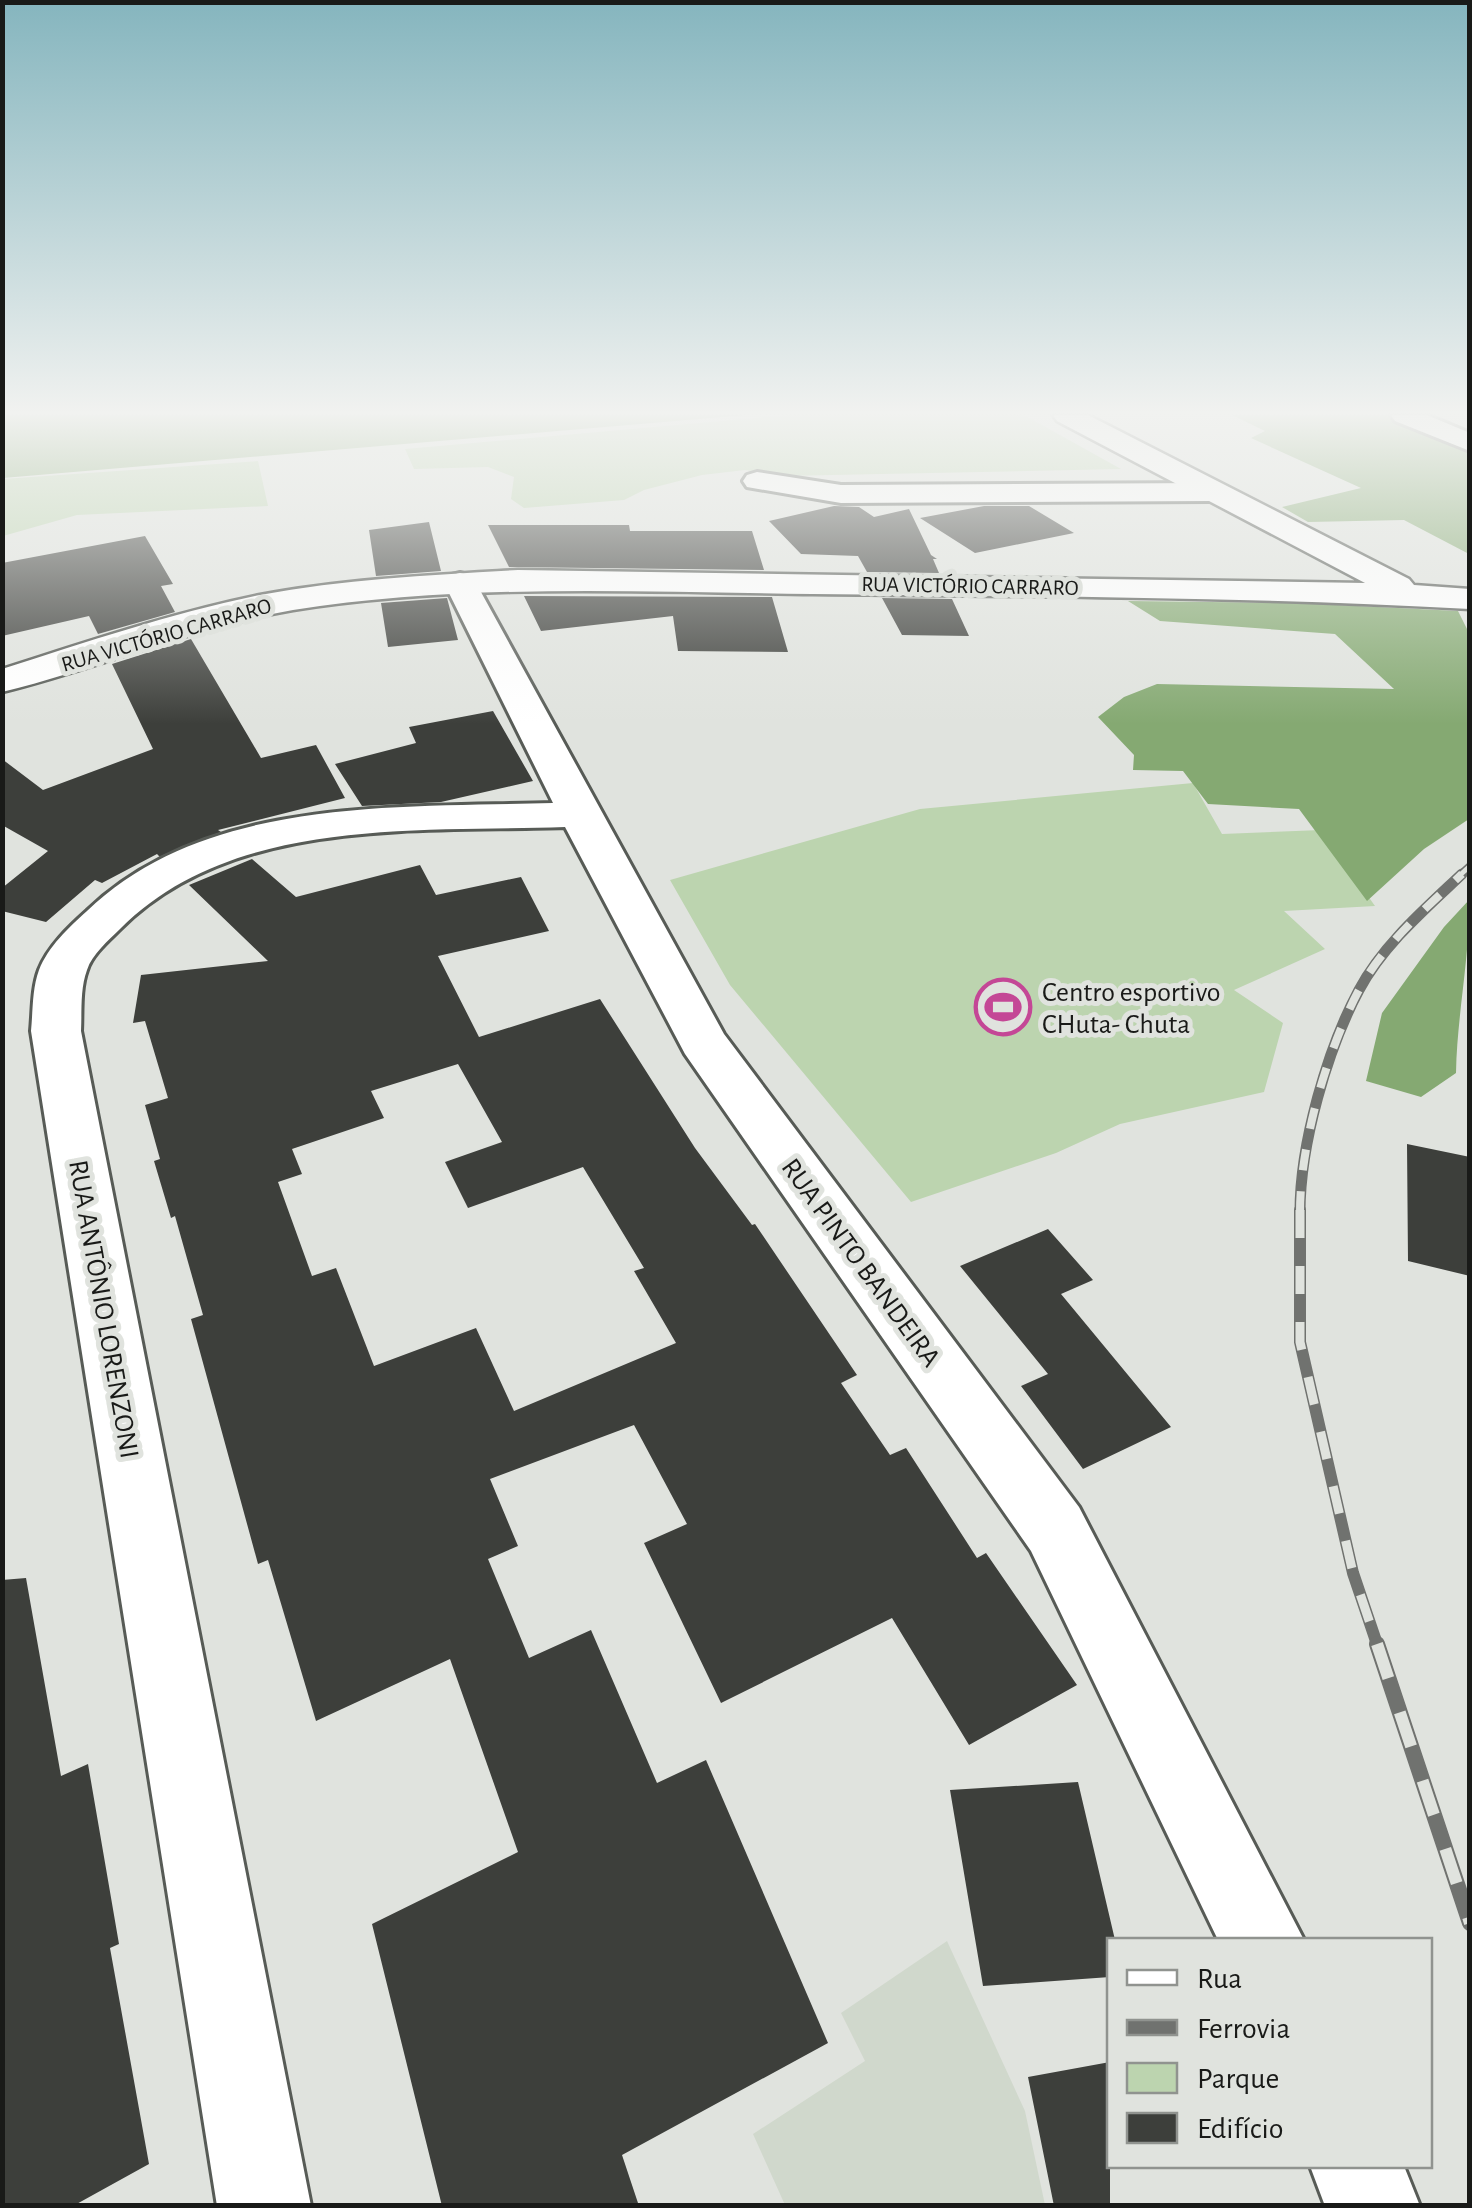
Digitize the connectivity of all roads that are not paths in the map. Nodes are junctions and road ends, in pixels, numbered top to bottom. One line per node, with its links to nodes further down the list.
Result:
1 (1240, 518): 4 (main road)
2 (1262, 518): 5 (main road)
3 (460, 583): 4 (main road, RUA VICTÓRIO CARRARO); 7 (main road, RUA VICTÓRIO CARRARO); 8 (street, RUA PINTO BANDEIRA)
4 (1123, 588): 5 (main road, RUA VICTÓRIO CARRARO)
5 (1416, 596): 6 (main road, RUA VICTÓRIO CARRARO)
6 (1470, 599)
7 (2, 682)
8 (578, 814): 9 (street, RUA PINTO BANDEIRA); 11 (street, RUA ANTÔNIO LORENZONI)
9 (1261, 1938)
10 (1358, 2168): 12 (street)
11 (264, 2206)
12 (1373, 2206)

